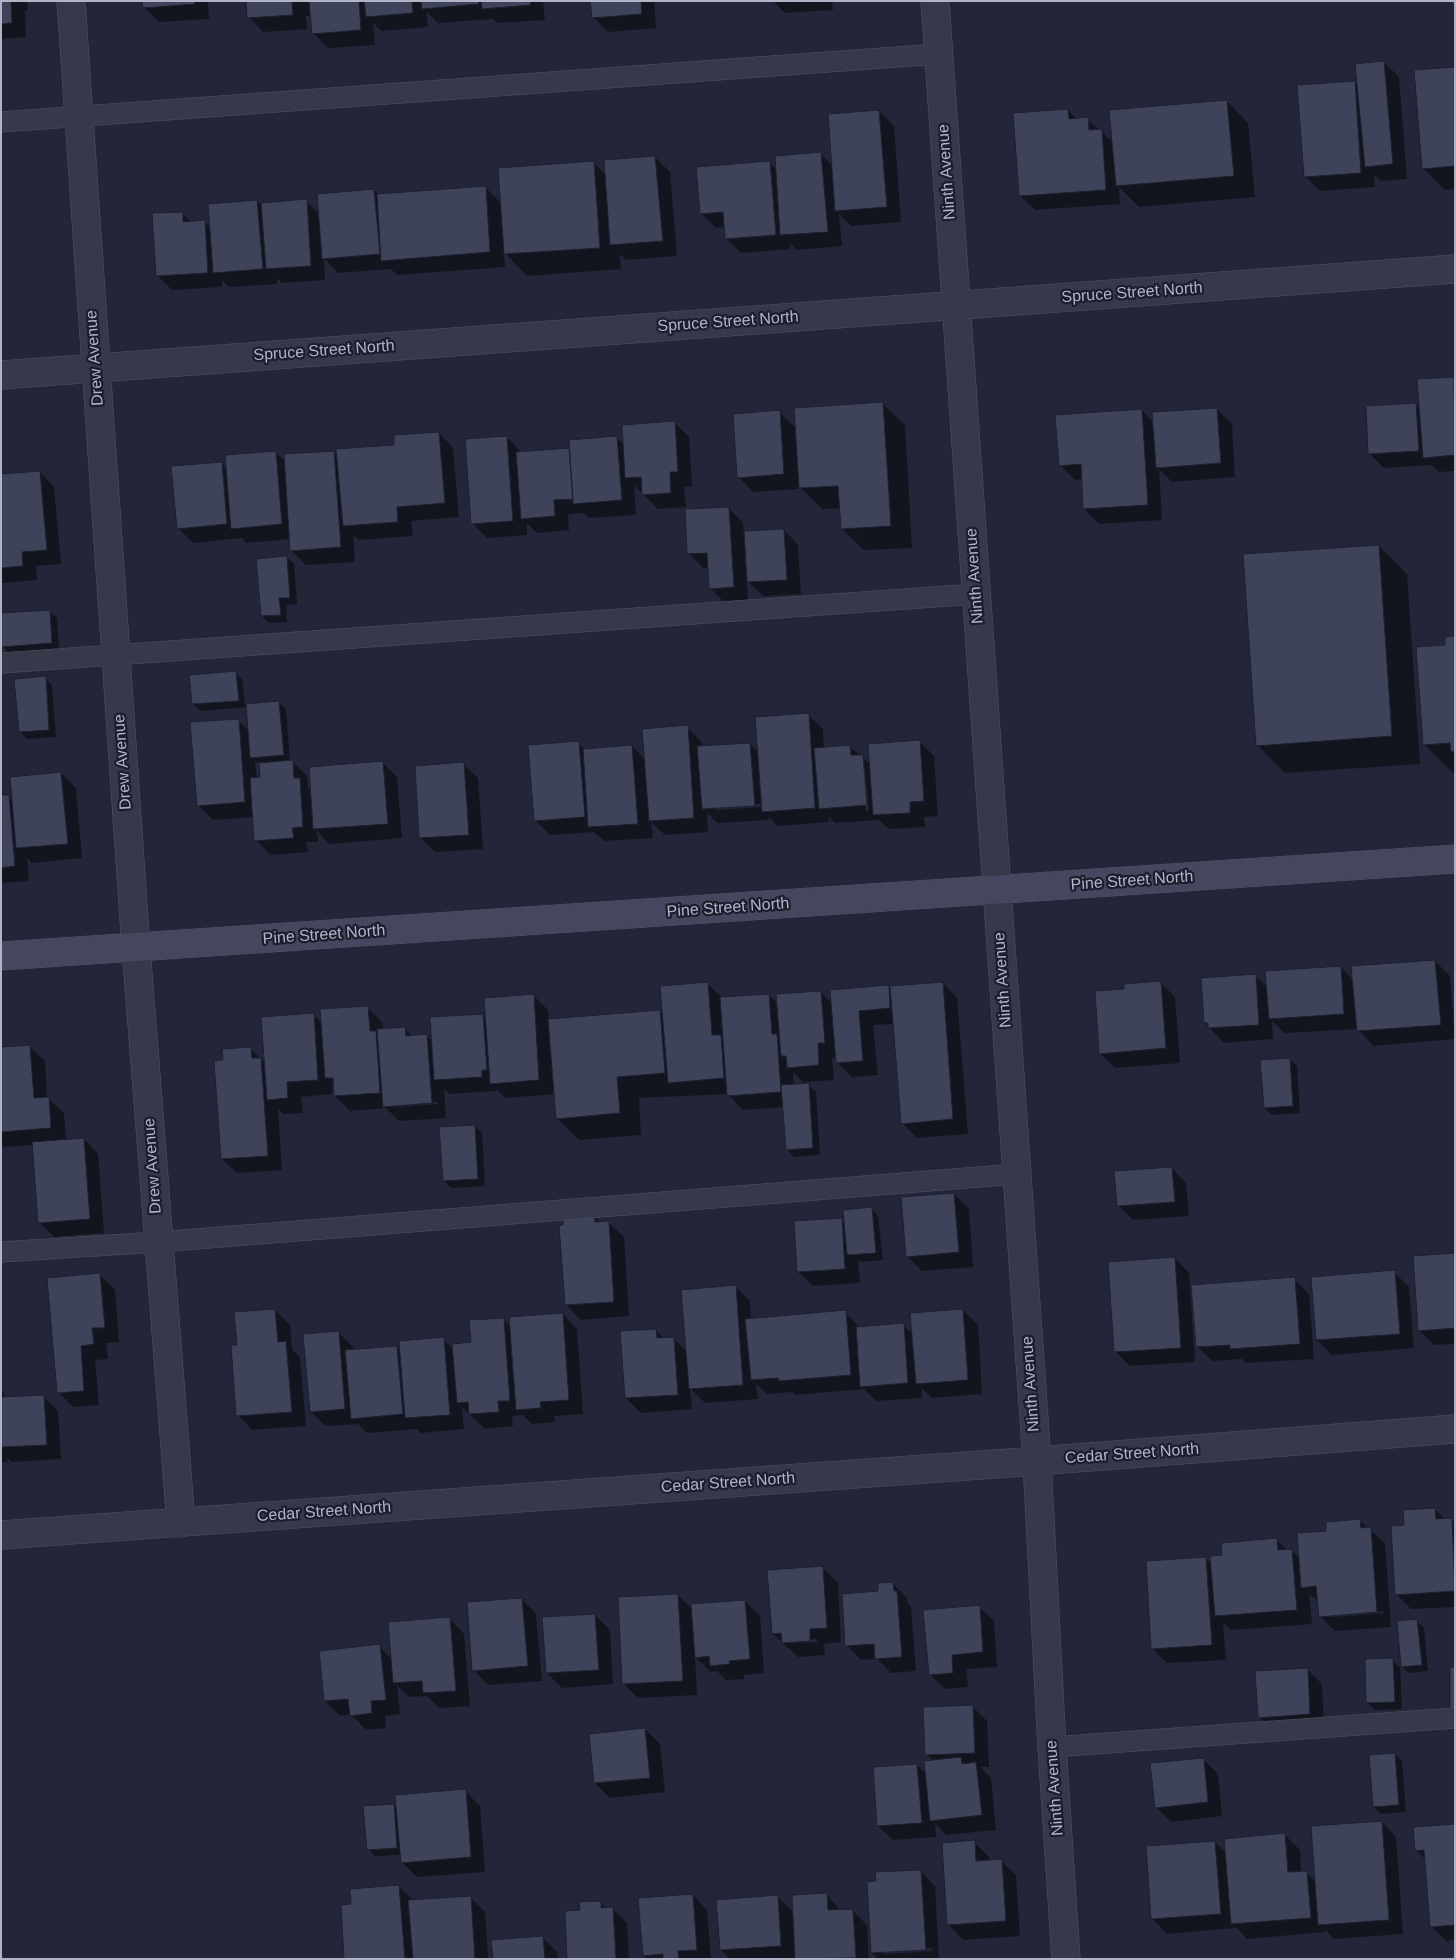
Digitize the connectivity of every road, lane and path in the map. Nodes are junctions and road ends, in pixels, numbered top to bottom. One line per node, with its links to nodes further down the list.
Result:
1 (71, 1): 4 (street, Drew Avenue)
2 (935, 1): 3 (street, Ninth Avenue)
3 (938, 54): 4 (lane); 7 (street, Ninth Avenue)
4 (78, 117): 5 (lane); 8 (street, Drew Avenue)
5 (1, 122)
6 (1455, 269): 7 (street, Spruce Street North)
7 (956, 306): 8 (street, Spruce Street North); 10 (street, Ninth Avenue)
8 (95, 368): 9 (street, Spruce Street North); 11 (street, Drew Avenue)
9 (1, 375)
10 (976, 594): 11 (lane); 14 (street, Ninth Avenue)
11 (116, 656): 12 (lane); 15 (street, Drew Avenue)
12 (1, 664)
13 (1455, 859): 14 (street, Pine Street North)
14 (997, 890): 15 (street, Pine Street North); 17 (street, Ninth Avenue)
15 (136, 948): 16 (street, Pine Street North); 18 (street, Drew Avenue)
16 (1, 956)
17 (1017, 1174): 18 (lane); 21 (street, Ninth Avenue)
18 (158, 1242): 19 (lane); 22 (street, Drew Avenue)
19 (1, 1252)
20 (1455, 1429): 21 (street, Cedar Street North)
21 (1037, 1461): 22 (street, Cedar Street North); 25 (street, Ninth Avenue)
22 (181, 1522): 23 (street, Cedar Street North)
23 (1, 1535)
24 (1455, 1718): 25 (lane)
25 (1052, 1747): 26 (street, Ninth Avenue)
26 (1066, 1959)

